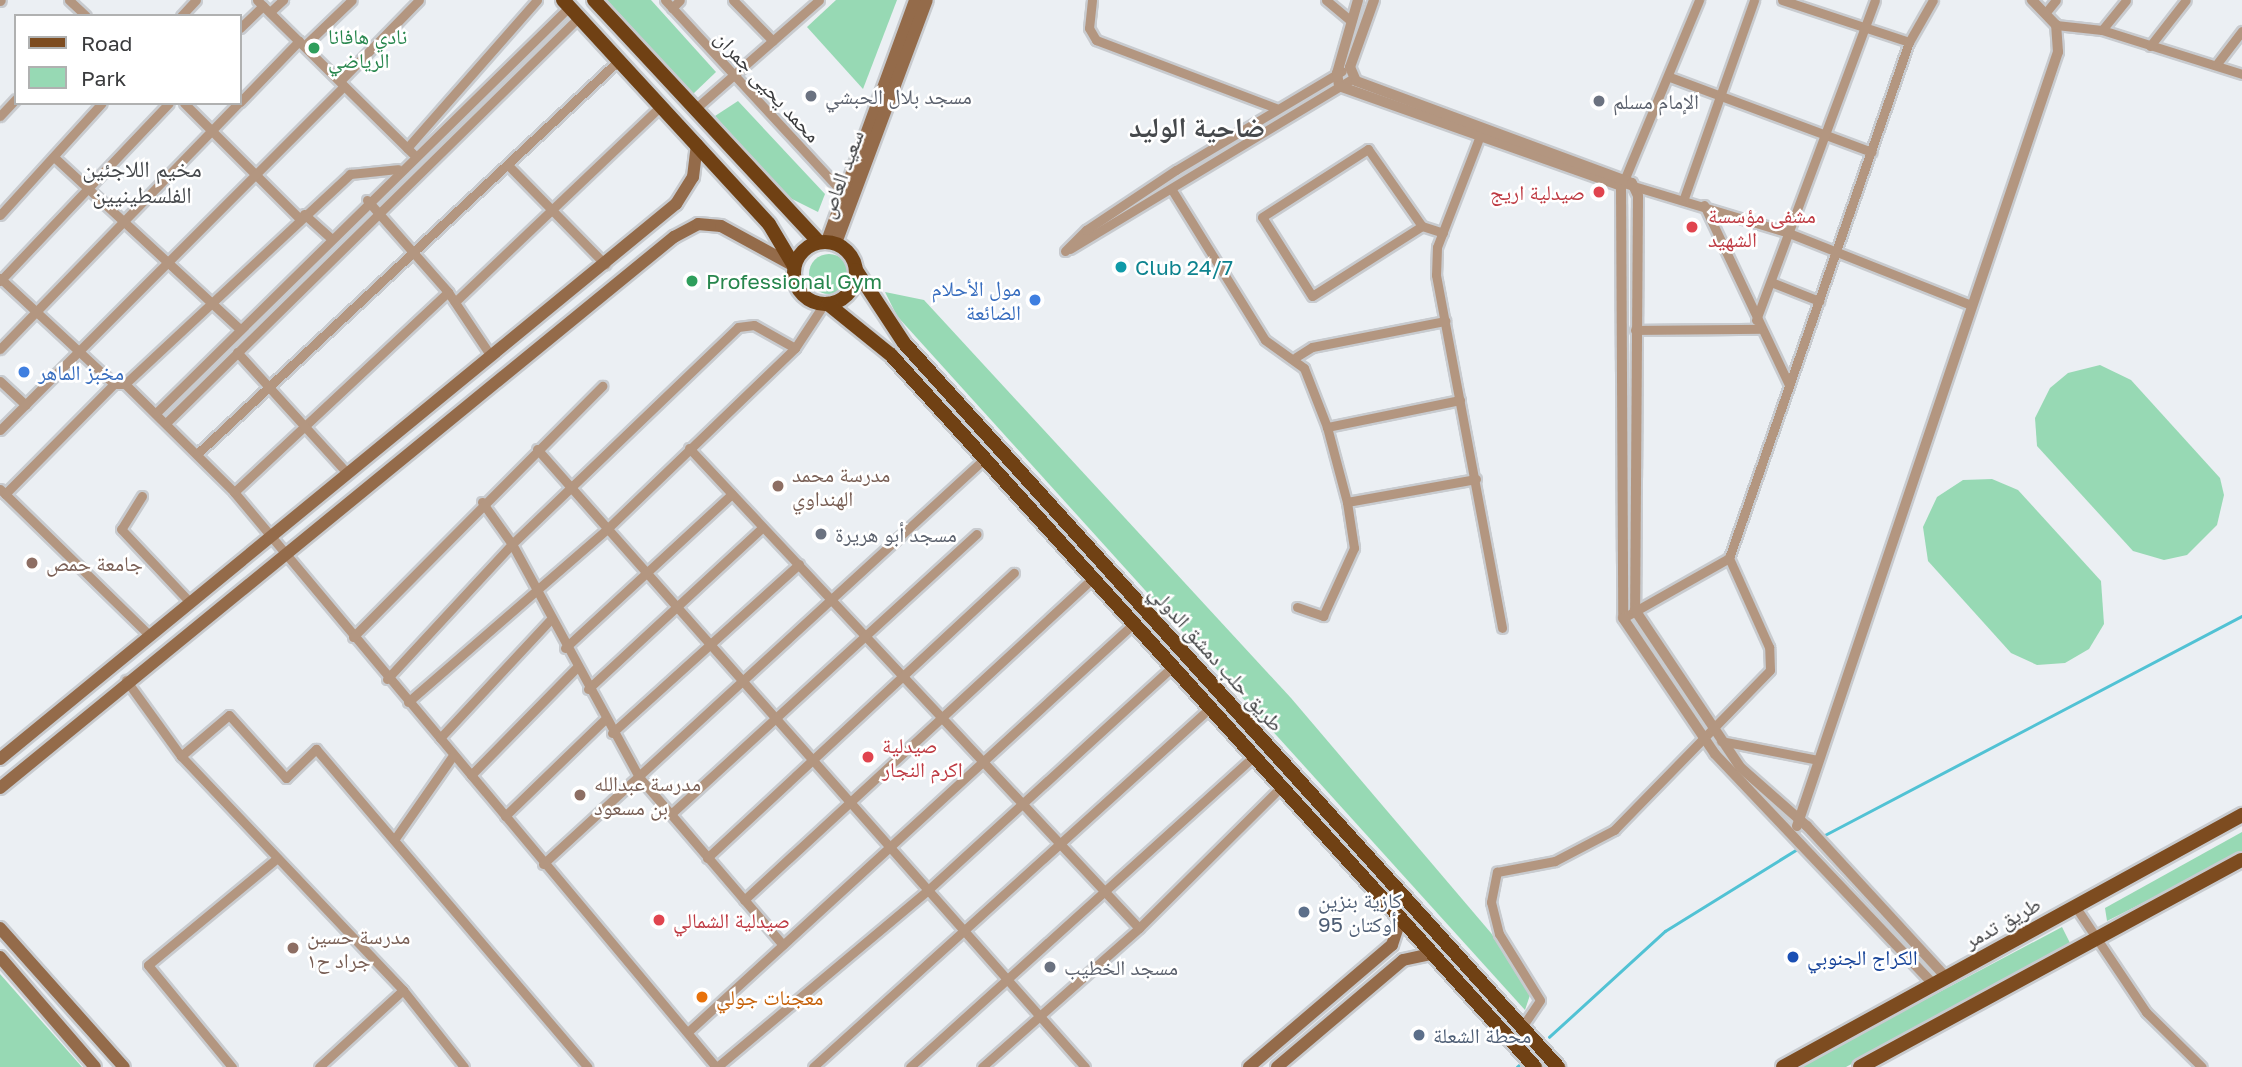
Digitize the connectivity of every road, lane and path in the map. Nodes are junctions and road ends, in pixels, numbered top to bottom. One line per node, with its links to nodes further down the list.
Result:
1 (69, 0): 31 (street)
2 (196, 0): 32 (street)
3 (283, 0): 27 (street)
4 (352, 0): 41 (street)
5 (419, 0): 50 (street)
6 (537, 0): 68 (street)
7 (594, 0): 61 (highway)
8 (665, 0): 29 (street, محمد يحيى جمران)
9 (680, 0): 29 (street)
10 (733, 0): 39 (street)
11 (819, 0): 39 (street)
12 (915, 0): 77 (main road)
13 (927, 0): 90 (main road, سعيد العاص)
14 (1092, 0): 60 (street)
15 (1326, 0): 33 (street)
16 (1358, 0): 33 (street)
17 (1374, 0): 45 (street)
18 (1699, 0): 49 (street)
19 (1754, 0): 52 (street)
20 (1782, 0): 36 (street)
21 (1875, 0): 36 (street)
22 (1933, 0): 40 (street)
23 (2032, 0): 30 (street)
24 (2056, 0): 30 (street)
25 (2126, 0): 37 (street)
26 (2186, 0): 42 (street)
27 (263, 6): 35 (street); 41 (street)
28 (570, 8): 43 (highway); 68 (street); 82 (street)
29 (672, 8): 48 (street, محمد يحيى جمران)
30 (2047, 11): 34 (street)
31 (84, 14)
32 (183, 14)
33 (1351, 21): 46 (street)
34 (2056, 25): 37 (street); 104 (street)
35 (242, 27)
36 (1864, 29): 40 (street); 65 (street)
37 (2102, 30): 42 (street)
38 (2242, 31): 44 (street)
39 (773, 41): 48 (street)
40 (1909, 42): 69 (street)
41 (301, 44): 50 (street); 53 (street)
42 (2150, 46): 44 (street)
43 (619, 60): 59 (highway); 71 (street)
44 (2216, 65): 47 (street)
45 (1351, 72): 46 (street); 51 (street); 63 (street)
46 (1336, 73): 51 (street); 60 (street)
47 (2242, 74)
48 (735, 76): 61 (street); 77 (street, محمد يحيى جمران)
49 (1670, 77): 52 (street); 74 (street)
50 (342, 84): 68 (street); 73 (street)
51 (1339, 86): 66 (street); 75 (street)
52 (1721, 95): 65 (street); 78 (street)
53 (242, 99)
54 (14, 101): 62 (street)
55 (100, 105): 70 (street)
56 (167, 105): 76 (street)
57 (186, 105): 64 (street)
58 (236, 105): 64 (street)
59 (661, 106): 67 (highway); 81 (street)
60 (1276, 108): 75 (street)
61 (695, 109): 90 (highway)
62 (0, 116)
63 (1484, 126): 66 (street); 74 (street)
64 (211, 130): 73 (street); 85 (street)
65 (1825, 134): 69 (street); 88 (street)
66 (1478, 139): 74 (street); 87 (street)
67 (697, 144): 93 (main road); 95 (highway)
68 (410, 151): 72 (street)
69 (1872, 152): 92 (street)
70 (54, 158): 76 (street); 83 (street)
71 (508, 165): 81 (street); 91 (street)
72 (398, 169): 79 (street); 84 (street)
73 (257, 174): 84 (street); 94 (street)
74 (1626, 182): 78 (street); 109 (street); 159 (street)
75 (1172, 190): 115 (street)
76 (90, 192): 85 (street); 97 (street)
77 (845, 195): 90 (main road)
78 (1684, 198): 80 (street)
79 (367, 200): 82 (street); 89 (street)
80 (1703, 205): 88 (street); 107 (street)
81 (554, 209): 93 (street); 102 (street)
82 (378, 211): 91 (street); 112 (street)
83 (0, 215)
84 (302, 216): 89 (street); 101 (street)
85 (120, 221): 94 (street); 105 (street)
86 (1422, 226): 86 (street); 87 (street)
87 (1443, 233): 106 (street)
88 (1789, 233): 92 (street); 98 (street)
89 (331, 238): 108 (street)
90 (828, 242): 95 (highway); 96 (highway)
91 (412, 249): 99 (street); 121 (street)
92 (1836, 256): 100 (street); 104 (street)
93 (605, 264): 114 (main road)
94 (166, 265): 101 (street); 113 (street)
95 (794, 266): 103 (highway); 147 (main road)
96 (856, 270): 103 (highway); 227 (highway, طريق حلب دمشق الدولي)
97 (1, 279): 105 (street)
98 (1771, 282): 100 (street); 107 (street)
99 (448, 292): 102 (street); 126 (street)
100 (1819, 301): 119 (street)
101 (210, 302): 108 (street); 118 (street)
102 (455, 302): 114 (street)
103 (826, 304): 110 (street); 132 (highway, طريق حلب دمشق الدولي)
104 (1971, 305): 189 (street)
105 (36, 311): 111 (street); 113 (street)
106 (1445, 321): 115 (street); 122 (street)
107 (1758, 324): 109 (street); 119 (street)
108 (240, 329): 124 (street)
109 (1635, 330): 158 (street)
110 (795, 348): 129 (street); 135 (street)
111 (0, 349)
112 (237, 352): 121 (street); 125 (street)
113 (80, 353): 117 (street); 123 (street)
114 (491, 356): 133 (main road)
115 (1296, 357): 127 (street)
116 (0, 381): 123 (street)
117 (114, 384): 118 (street); 136 (street)
118 (125, 384): 124 (street)
119 (1788, 385): 148 (street)
120 (602, 386): 130 (street)
121 (268, 388): 126 (street); 131 (street)
122 (1460, 400): 127 (street); 134 (street)
123 (26, 405): 128 (street)
124 (156, 413): 125 (street)
125 (166, 423): 131 (street)
126 (302, 426): 133 (street); 137 (street)
127 (1327, 427): 141 (street)
128 (0, 430)
129 (689, 448): 138 (street); 143 (street)
130 (537, 449): 135 (street); 140 (street)
131 (197, 453): 137 (street)
132 (983, 460): 152 (highway, طريق حلب دمشق الدولي); 155 (street)
133 (347, 473): 144 (main road)
134 (1476, 480): 141 (street); 162 (street)
135 (571, 487): 143 (street); 146 (street)
136 (3, 491): 163 (street)
137 (234, 492): 144 (street)
138 (732, 494): 142 (street); 151 (street)
139 (142, 496): 154 (street)
140 (482, 502): 146 (street); 164 (street)
141 (1347, 502): 156 (street)
142 (763, 527): 149 (street); 157 (street)
143 (607, 529): 151 (street); 153 (street)
144 (270, 531): 147 (street); 154 (main road)
145 (977, 534): 165 (street)
146 (512, 544): 153 (street); 171 (street)
147 (283, 551): 164 (street); 172 (main road)
148 (1729, 558): 158 (street); 181 (street)
149 (799, 564): 155 (street); 166 (street)
150 (1014, 573): 170 (street)
151 (647, 576): 157 (street); 167 (street)
152 (1093, 578): 161 (highway, طريق حلب دمشق الدولي); 178 (street)
153 (533, 589): 160 (street); 175 (street)
154 (188, 600): 163 (main road)
155 (830, 601): 165 (street); 173 (street)
156 (1297, 607)
157 (677, 609): 166 (street); 174 (street)
158 (1635, 611): 159 (street); 181 (street)
159 (1623, 618): 183 (street)
160 (550, 620): 167 (street); 182 (street)
161 (1133, 624): 168 (highway, طريق حلب دمشق الدولي); 190 (street)
162 (1502, 628)
163 (148, 634): 188 (main road)
164 (353, 637): 171 (street)
165 (868, 637): 170 (street); 177 (street)
166 (708, 642): 173 (street); 180 (street)
167 (565, 648): 169 (street)
168 (1173, 666): 176 (highway, طريق حلب دمشق الدولي); 196 (street)
169 (576, 668): 174 (street); 191 (street)
170 (900, 678): 178 (street); 187 (street)
171 (387, 679): 175 (street)
172 (126, 680): 184 (street); 194 (main road)
173 (743, 681): 177 (street); 192 (street)
174 (587, 689): 179 (street)
175 (408, 702): 182 (street)
176 (1211, 707): 185 (highway, طريق حلب دمشق الدولي); 204 (street)
177 (777, 717): 187 (street); 197 (street)
178 (941, 718): 190 (street); 195 (street)
179 (604, 720): 180 (street); 198 (street)
180 (611, 733): 192 (street)
181 (1718, 736): 183 (street); 189 (street); 200 (street)
182 (440, 738): 186 (street)
183 (1705, 741): 201 (street); 227 (street)
184 (181, 756): 202 (street); 206 (street)
185 (1254, 756): 193 (highway, طريق حلب دمشق الدولي); 210 (street)
186 (452, 757): 191 (street); 202 (street)
187 (814, 758): 195 (street); 205 (street)
188 (0, 760)
189 (1818, 760): 200 (street)
190 (983, 763): 196 (street); 203 (street)
191 (471, 775): 198 (street)
192 (639, 777): 197 (street); 208 (street)
193 (1282, 786): 213 (highway, طريق حلب دمشق الدولي); 216 (street)
194 (0, 788)
195 (853, 800): 203 (street); 211 (street)
196 (1022, 803): 204 (street); 209 (street)
197 (672, 813): 205 (street)
198 (505, 816): 208 (street)
199 (2242, 816): 212 (main road, طريق تدمر)
200 (1800, 820): 201 (street); 214 (street)
201 (1794, 831): 218 (street)
202 (394, 840): 234 (street)
203 (894, 844): 209 (street); 220 (street)
204 (1060, 844): 210 (street); 217 (street)
205 (707, 858): 211 (street)
206 (275, 860): 225 (street); 231 (street)
207 (2242, 860): 219 (main road)
208 (543, 864): 228 (street)
209 (929, 889): 217 (street); 235 (street)
210 (1106, 890): 216 (street); 223 (street)
211 (744, 900): 220 (street)
212 (2075, 906): 219 (street); 224 (main road, طريق تدمر)
213 (1400, 920): 221 (highway, طريق حلب دمشق الدولي); 240 (main road)
214 (1899, 927): 218 (street); 224 (street)
215 (0, 928): 230 (main road)
216 (1139, 928): 226 (street)
217 (966, 929): 223 (street); 236 (street)
218 (1889, 934): 224 (street)
219 (2095, 940): 245 (main road); 246 (street)
220 (783, 946): 228 (street)
221 (1431, 954): 241 (main road); 242 (highway, طريق حلب دمشق الدولي)
222 (0, 957): 229 (main road)
223 (1010, 977): 226 (street); 237 (street)
224 (1940, 981): 244 (main road, طريق تدمر)
225 (402, 990): 232 (street); 233 (street)
226 (1039, 1013): 238 (street); 239 (street)
227 (1522, 1027): 243 (highway, طريق حلب دمشق الدولي)
228 (690, 1030): 235 (street)
229 (95, 1067)
230 (124, 1067)
231 (232, 1067)
232 (320, 1067)
233 (464, 1067)
234 (588, 1067)
235 (716, 1067)
236 (813, 1067)
237 (910, 1067)
238 (982, 1067)
239 (1085, 1067)
240 (1249, 1067)
241 (1278, 1067)
242 (1535, 1067)
243 (1558, 1067)
244 (1783, 1067)
245 (1860, 1067)
246 (2202, 1067)

